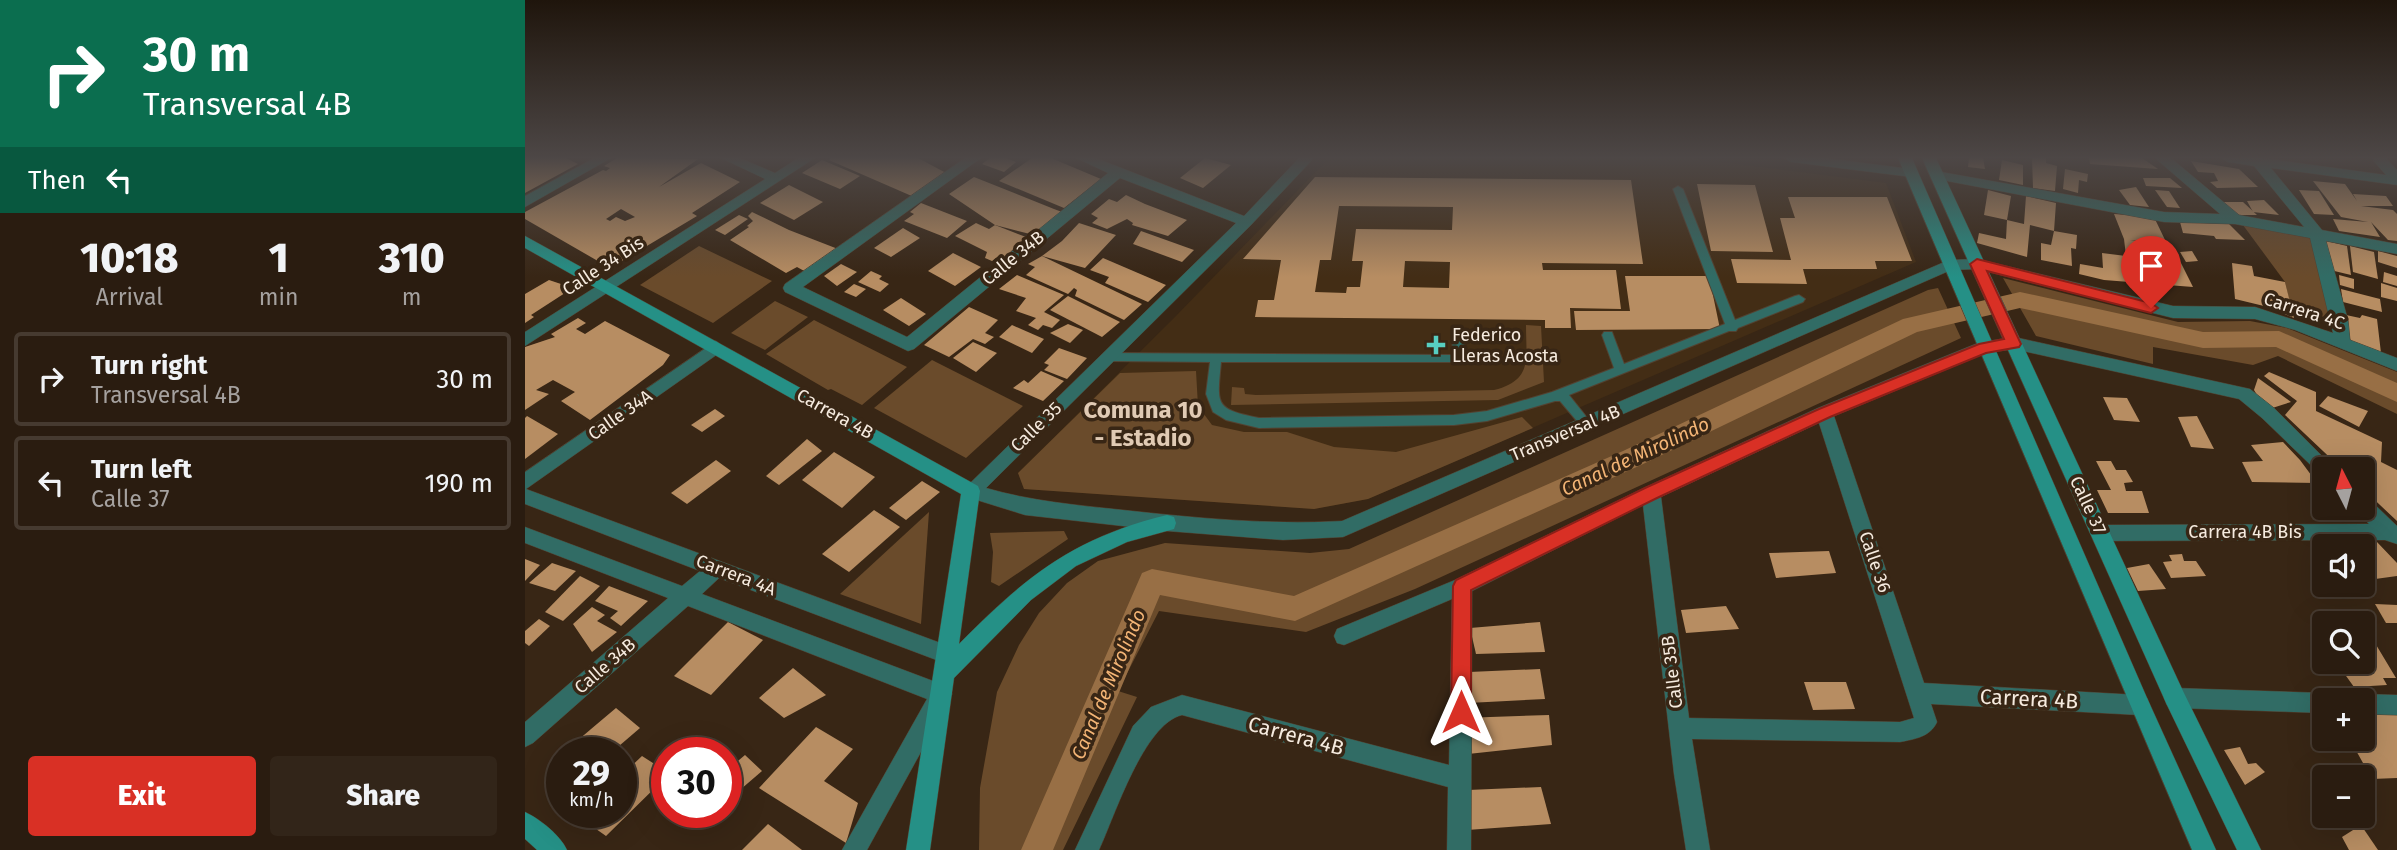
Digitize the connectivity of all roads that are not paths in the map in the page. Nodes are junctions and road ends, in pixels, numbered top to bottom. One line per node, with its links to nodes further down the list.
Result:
1 (746, 198): 19 (street, Calle 34 Bis)
2 (918, 198): 3 (street, Calle 34B)
3 (1087, 198)
4 (1184, 198): 13 (street)
5 (1269, 198): 13 (street, Calle 35)
6 (1681, 198): 21 (lane)
7 (1921, 198): 18 (main road, Calle 37)
8 (1947, 198): 17 (main road, Calle 37)
9 (2061, 198): 12 (street)
10 (2209, 198): 12 (street)
11 (2288, 198): 14 (street)
12 (2235, 219): 14 (street)
13 (1246, 222): 29 (street, Calle 35)
14 (2316, 232): 16 (street); 27 (street)
15 (525, 241): 19 (main road, Carrera 4B)
16 (2397, 249)
17 (1977, 264): 18 (street, Carrera 4C); 24 (main road, Calle 37); 27 (street, Carrera 4C)
18 (1949, 265): 26 (main road, Calle 37); 37 (street, Transversal 4B)
19 (606, 286): 25 (street, Calle 34 Bis); 28 (main road, Carrera 4B)
20 (1800, 299): 21 (lane)
21 (1732, 328): 34 (lane)
22 (1458, 330): 31 (lane)
23 (1608, 335): 34 (lane)
24 (2011, 337): 26 (street); 38 (street); 45 (main road, Calle 37)
25 (525, 340)
26 (1982, 342): 36 (street); 57 (main road, Calle 37)
27 (2342, 343): 33 (street, Carrera 4C)
28 (716, 347): 39 (street, Calle 34A); 40 (main road, Carrera 4B)
29 (1108, 357): 30 (lane); 40 (street, Calle 35)
30 (1216, 358): 31 (lane); 35 (lane)
31 (1459, 359): 32 (lane)
32 (1493, 359)
33 (2397, 365)
34 (1621, 370): 35 (lane)
35 (1555, 396): 37 (lane)
36 (1825, 413): 41 (street); 54 (street, Calle 36)
37 (1586, 424): 44 (street, Transversal 4B)
38 (2314, 457)
39 (525, 482)
40 (971, 491): 44 (street, Carrera 4B); 52 (main road)
41 (1651, 493): 49 (street); 59 (street, Calle 35B)
42 (525, 496): 48 (street, Carrera 4A)
43 (2375, 517): 47 (street)
44 (1167, 523): 52 (main road)
45 (2101, 533): 47 (street, Carrera 4B Bis); 53 (main road, Calle 37)
46 (525, 535): 50 (street, Carrera 4A)
47 (2394, 536)
48 (717, 568): 50 (street, Calle 34B); 52 (street, Carrera 4A)
49 (1462, 586): 51 (street); 61 (street)
50 (685, 595): 52 (street, Carrera 4A); 60 (street, Calle 34B)
51 (1344, 636)
52 (944, 674): 64 (street); 65 (main road)
53 (2175, 698): 55 (street); 70 (main road, Calle 37)
54 (1922, 703): 57 (street, Carrera 4B); 59 (street)
55 (2312, 703)
56 (2375, 704): 58 (street)
57 (2139, 705): 69 (main road, Calle 37)
58 (2397, 705)
59 (1679, 728): 68 (street, Calle 35B)
60 (525, 736)
61 (1461, 779): 66 (street, Carrera 4B); 67 (street)
62 (525, 824): 63 (main road)
63 (555, 850)
64 (854, 850)
65 (918, 850)
66 (1087, 850)
67 (1459, 850)
68 (1698, 850)
69 (2204, 850)
70 (2249, 850)

